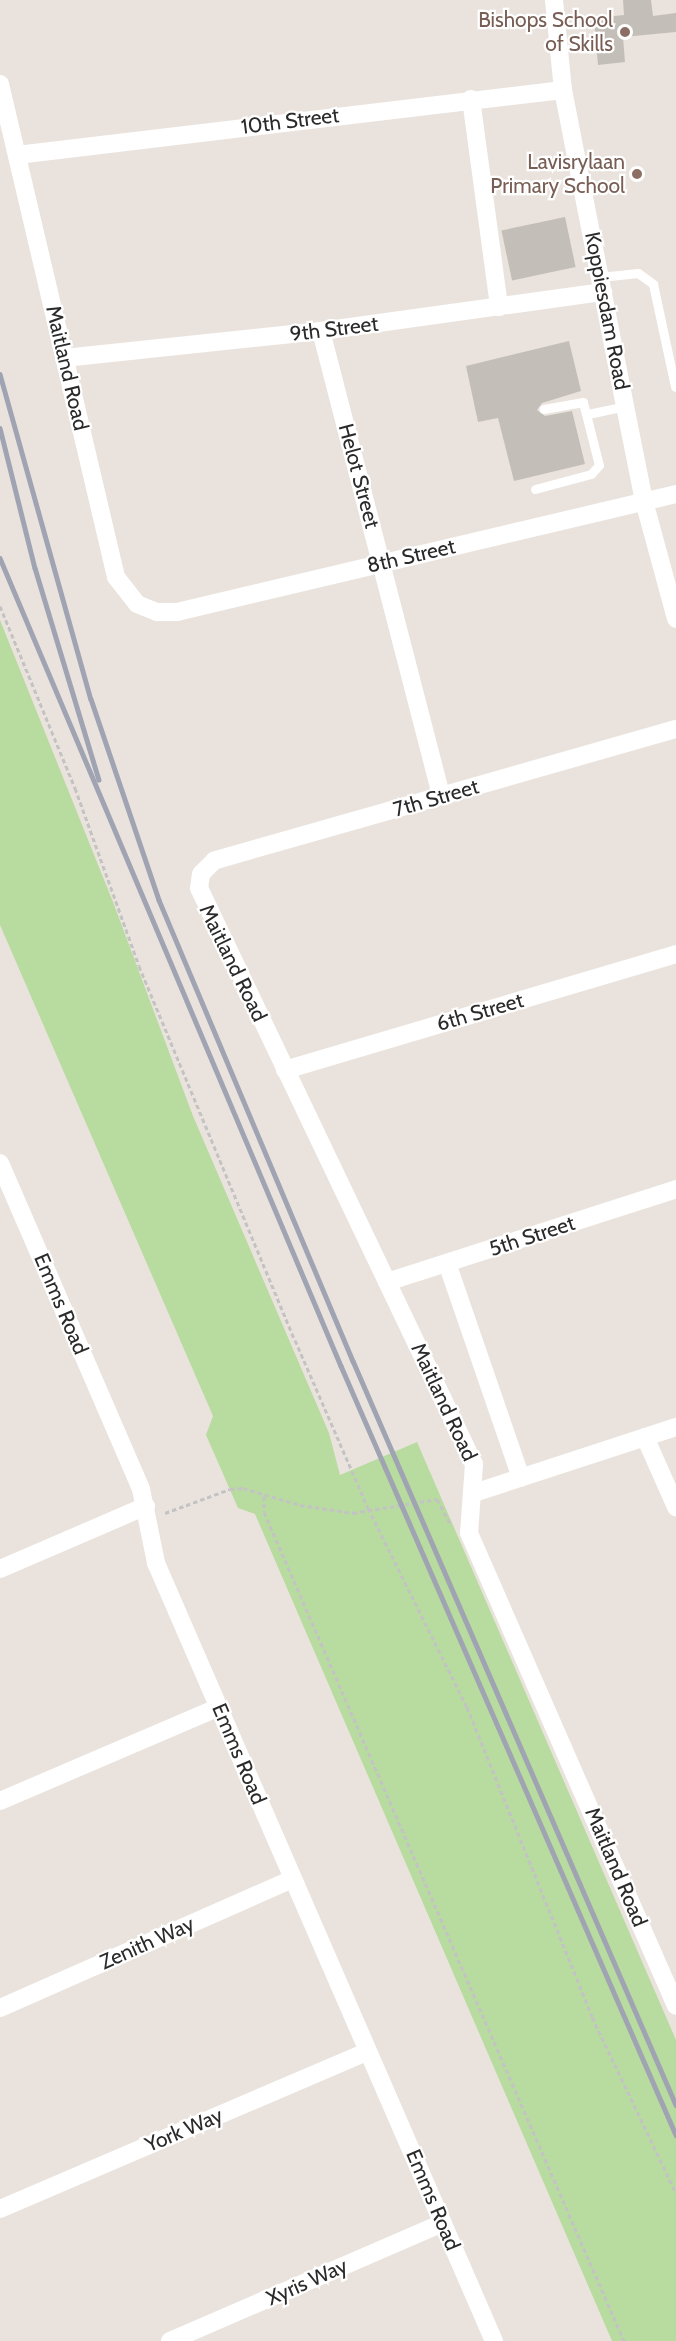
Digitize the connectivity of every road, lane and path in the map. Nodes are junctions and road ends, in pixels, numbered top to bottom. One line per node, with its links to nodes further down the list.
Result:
1 (554, 0): 3 (street, Koppiesdam Road)
2 (0, 84): 5 (street, Maitland Road)
3 (563, 90): 4 (street, 10th Street); 6 (street, Koppiesdam Road)
4 (471, 99): 5 (street, 10th Street); 7 (street)
5 (17, 155): 9 (street, Maitland Road)
6 (602, 284): 7 (street, 9th Street); 10 (lane); 11 (street, Koppiesdam Road)
7 (499, 307): 8 (street, 9th Street)
8 (321, 331): 9 (street, 9th Street); 17 (street, Helot Street)
9 (64, 358): 19 (street, Maitland Road)
10 (675, 387)
11 (626, 406): 13 (lane); 16 (street, Koppiesdam Road)
12 (544, 409): 13 (lane)
13 (588, 414): 14 (lane)
14 (535, 489)
15 (676, 494): 16 (street, 8th Street)
16 (644, 501): 17 (street, 8th Street); 20 (street, Koppiesdam Road)
17 (382, 563): 19 (street, 8th Street); 22 (street, Helot Street)
18 (0, 606): 36 (path)
19 (177, 612)
20 (676, 619)
21 (676, 729): 22 (street, 7th Street)
22 (441, 796): 23 (street, 7th Street)
23 (201, 874): 25 (street, Maitland Road)
24 (676, 954): 25 (street, 6th Street)
25 (285, 1070): 29 (street, Maitland Road)
26 (0, 1163): 37 (street, Emms Road)
27 (676, 1189): 28 (street, 5th Street)
28 (447, 1263): 29 (street, 5th Street); 32 (street)
29 (387, 1282): 33 (street, Maitland Road)
30 (676, 1427): 31 (street)
31 (645, 1437): 32 (street); 35 (street)
32 (521, 1478): 33 (street)
33 (474, 1493): 38 (street, Maitland Road)
34 (264, 1497): 36 (path); 37 (path); 51 (path)
35 (676, 1507)
36 (368, 1508): 38 (path); 46 (path)
37 (147, 1513): 39 (street); 40 (street, Emms Road)
38 (468, 1526): 43 (street, Maitland Road)
39 (0, 1569)
40 (219, 1707): 41 (street); 42 (street, Emms Road)
41 (0, 1801)
42 (293, 1879): 44 (street, Zenith Way); 45 (street, Emms Road)
43 (676, 2006)
44 (0, 2008)
45 (368, 2051): 47 (street, York Way); 48 (street, Emms Road)
46 (676, 2193)
47 (0, 2209)
48 (443, 2223): 49 (street, Xyris Way); 50 (street, Emms Road)
49 (170, 2341)
50 (494, 2341)
51 (624, 2341)

